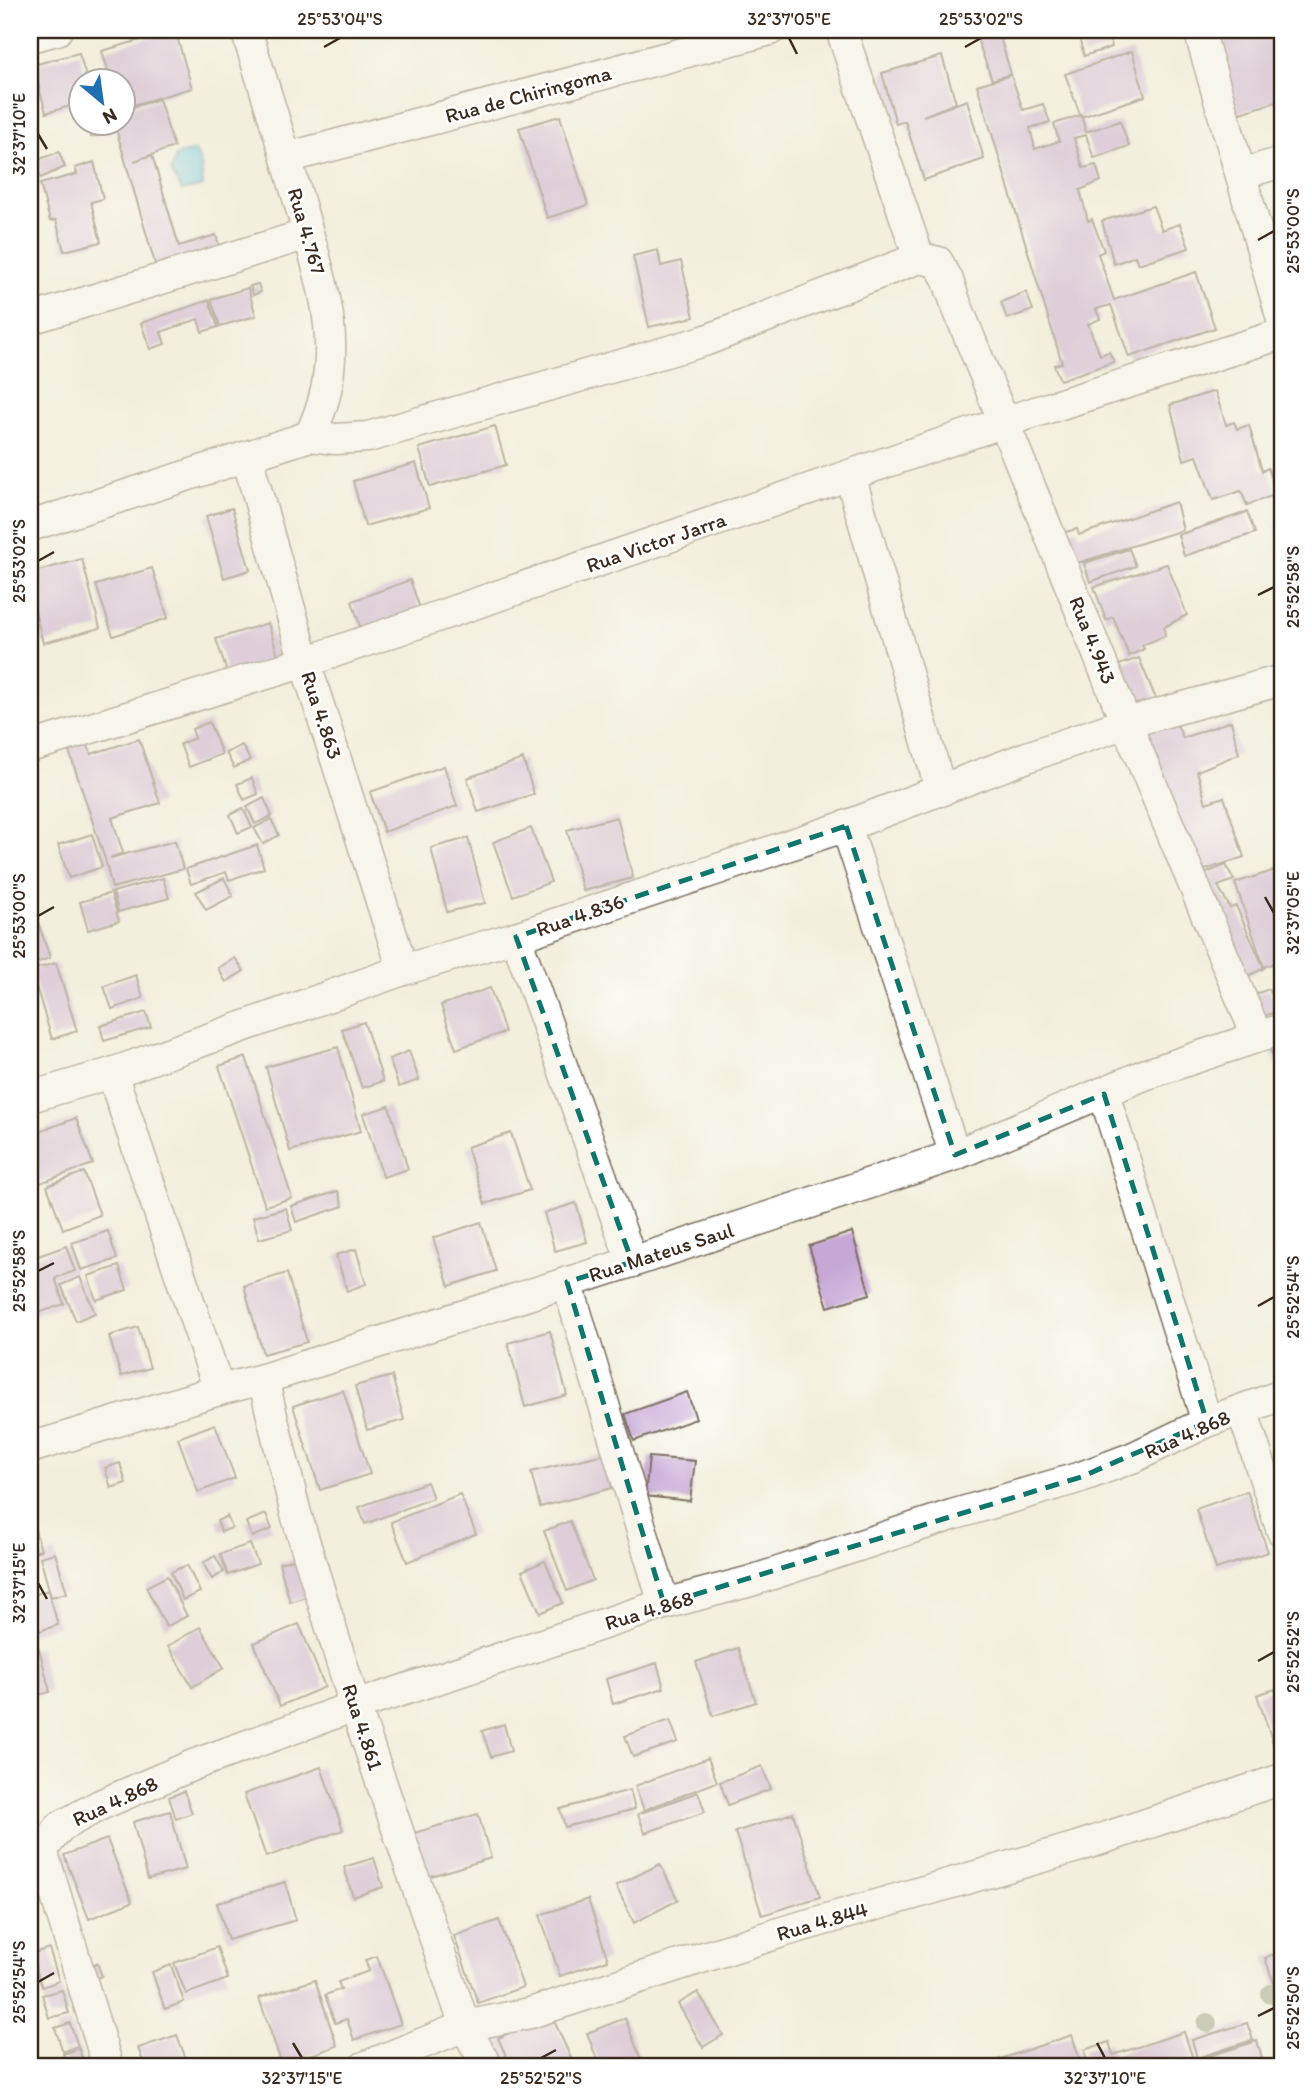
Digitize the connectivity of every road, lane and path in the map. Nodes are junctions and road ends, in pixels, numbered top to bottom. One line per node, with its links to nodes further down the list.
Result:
1 (57, 30): 6 (street)
2 (246, 30): 7 (street, Rua 4.767)
3 (770, 30): 7 (street, Rua de Chiringoma)
4 (841, 30): 11 (street)
5 (1199, 30): 9 (street)
6 (30, 37)
7 (286, 158): 10 (street, Rua 4.767)
8 (1282, 162): 9 (street)
9 (1241, 174): 13 (street)
10 (308, 233): 12 (street); 16 (street, Rua 4.767)
11 (919, 258): 15 (street, Rua 4.943); 16 (street)
12 (30, 319)
13 (1282, 319)
14 (1282, 334): 15 (street, Rua Victor Jarra)
15 (1004, 422): 18 (street, Rua Victor Jarra); 22 (street, Rua 4.943)
16 (310, 436): 17 (street)
17 (247, 457): 19 (street); 20 (street, Rua 4.863)
18 (850, 475): 20 (street, Rua Victor Jarra); 24 (street)
19 (30, 526)
20 (305, 662): 23 (street, Rua Victor Jarra); 27 (street, Rua 4.863)
21 (1282, 680): 22 (street, Rua 4.836)
22 (1126, 723): 24 (street, Rua 4.836); 28 (street, Rua 4.943)
23 (30, 747)
24 (941, 791): 25 (street, Rua 4.836)
25 (846, 826): 26 (street, Rua 4.836); 32 (street)
26 (516, 937): 27 (street, Rua 4.836); 33 (street)
27 (403, 970): 29 (street, Rua 4.836)
28 (1269, 1033): 30 (street, Rua Mateus Saul)
29 (112, 1073): 31 (street, Rua 4.836); 36 (street)
30 (1104, 1094): 32 (street, Rua Mateus Saul); 39 (street)
31 (30, 1097)
32 (955, 1155): 33 (street, Rua Mateus Saul)
33 (632, 1262): 34 (street, Rua Mateus Saul)
34 (567, 1282): 35 (street, Rua Mateus Saul); 42 (street)
35 (263, 1380): 36 (street, Rua Mateus Saul); 43 (street, Rua 4.861)
36 (219, 1390): 40 (street, Rua Mateus Saul)
37 (1282, 1395): 38 (street, Rua 4.868)
38 (1242, 1410): 39 (street, Rua 4.868); 41 (street)
39 (1206, 1422): 42 (street, Rua 4.868)
40 (30, 1448)
41 (1282, 1531)
42 (664, 1604): 43 (street, Rua 4.868)
43 (355, 1706): 45 (street, Rua 4.868); 46 (street, Rua 4.861)
44 (1282, 1779): 46 (street, Rua 4.844)
45 (36, 1852): 47 (street)
46 (465, 2026): 48 (street, Rua 4.844); 49 (street, Rua 4.861)
47 (108, 2067)
48 (363, 2067)
49 (487, 2067)

